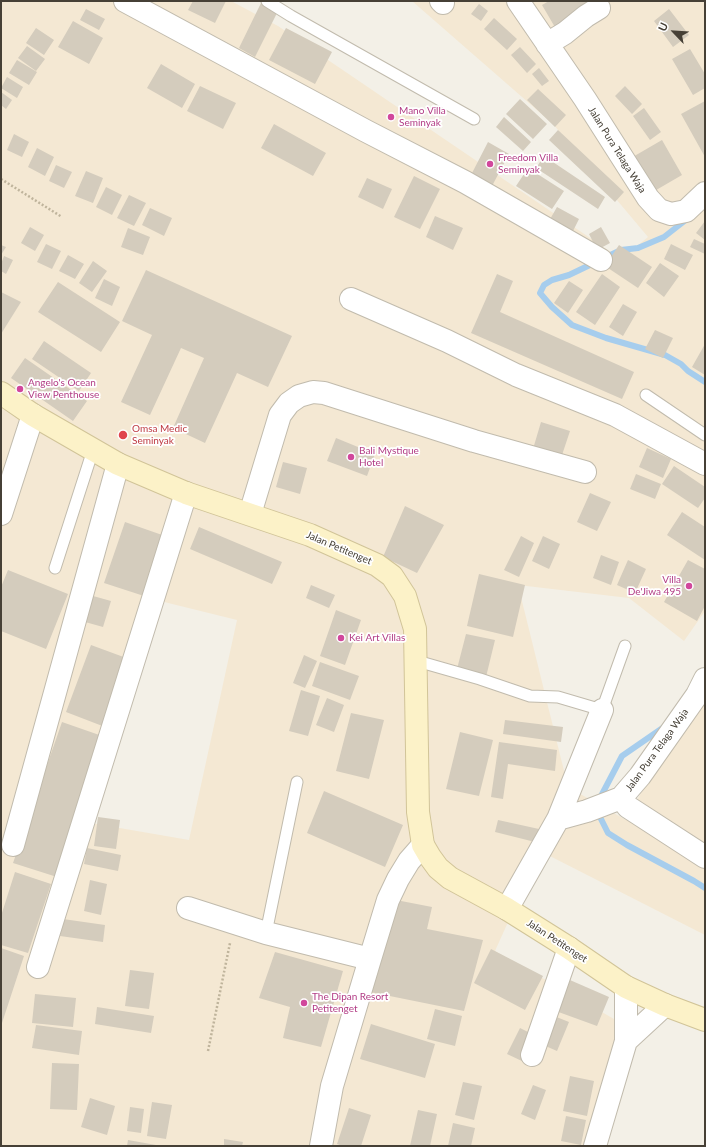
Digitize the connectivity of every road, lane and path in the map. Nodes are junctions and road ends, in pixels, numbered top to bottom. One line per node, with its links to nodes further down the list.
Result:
1 (125, 1): 10 (street)
2 (267, 1): 6 (lane)
3 (518, 1): 5 (street, Jalan Pura Telaga Waja)
4 (599, 8): 5 (street)
5 (547, 44): 8 (street, Jalan Pura Telaga Waja)
6 (474, 119)
7 (1, 179): 9 (path)
8 (705, 193)
9 (62, 217)
10 (601, 260)
11 (351, 299): 18 (street)
12 (1, 393): 14 (main road, Jalan Petitenget)
13 (646, 395): 15 (lane)
14 (33, 415): 16 (main road, Jalan Petitenget); 21 (street)
15 (705, 435)
16 (94, 450): 17 (main road, Jalan Petitenget); 23 (lane)
17 (118, 464): 20 (main road, Jalan Petitenget); 31 (street)
18 (705, 464)
19 (585, 472): 22 (street)
20 (186, 493): 22 (main road, Jalan Petitenget); 40 (street)
21 (1, 514)
22 (250, 514): 25 (main road, Jalan Petitenget)
23 (55, 568)
24 (625, 646): 27 (lane)
25 (417, 661): 27 (lane); 32 (main road, Jalan Petitenget)
26 (705, 679): 29 (street, Jalan Pura Telaga Waja)
27 (602, 710): 30 (street)
28 (297, 782): 37 (lane)
29 (617, 800): 30 (street, Jalan Pura Telaga Waja); 33 (street)
30 (558, 819): 35 (street)
31 (14, 845)
32 (423, 845): 35 (main road, Jalan Petitenget); 39 (street)
33 (705, 857)
34 (188, 908): 36 (street)
35 (507, 909): 38 (main road, Jalan Petitenget)
36 (235, 923): 37 (street); 45 (path)
37 (266, 933): 39 (street)
38 (569, 948): 41 (main road, Jalan Petitenget); 46 (street)
39 (370, 959): 47 (street)
40 (38, 968)
41 (626, 987): 42 (main road, Jalan Petitenget); 44 (street)
42 (665, 1006): 43 (main road, Jalan Petitenget); 44 (street)
43 (705, 1020)
44 (626, 1041): 48 (street)
45 (208, 1051)
46 (532, 1055)
47 (321, 1146)
48 (595, 1146)

